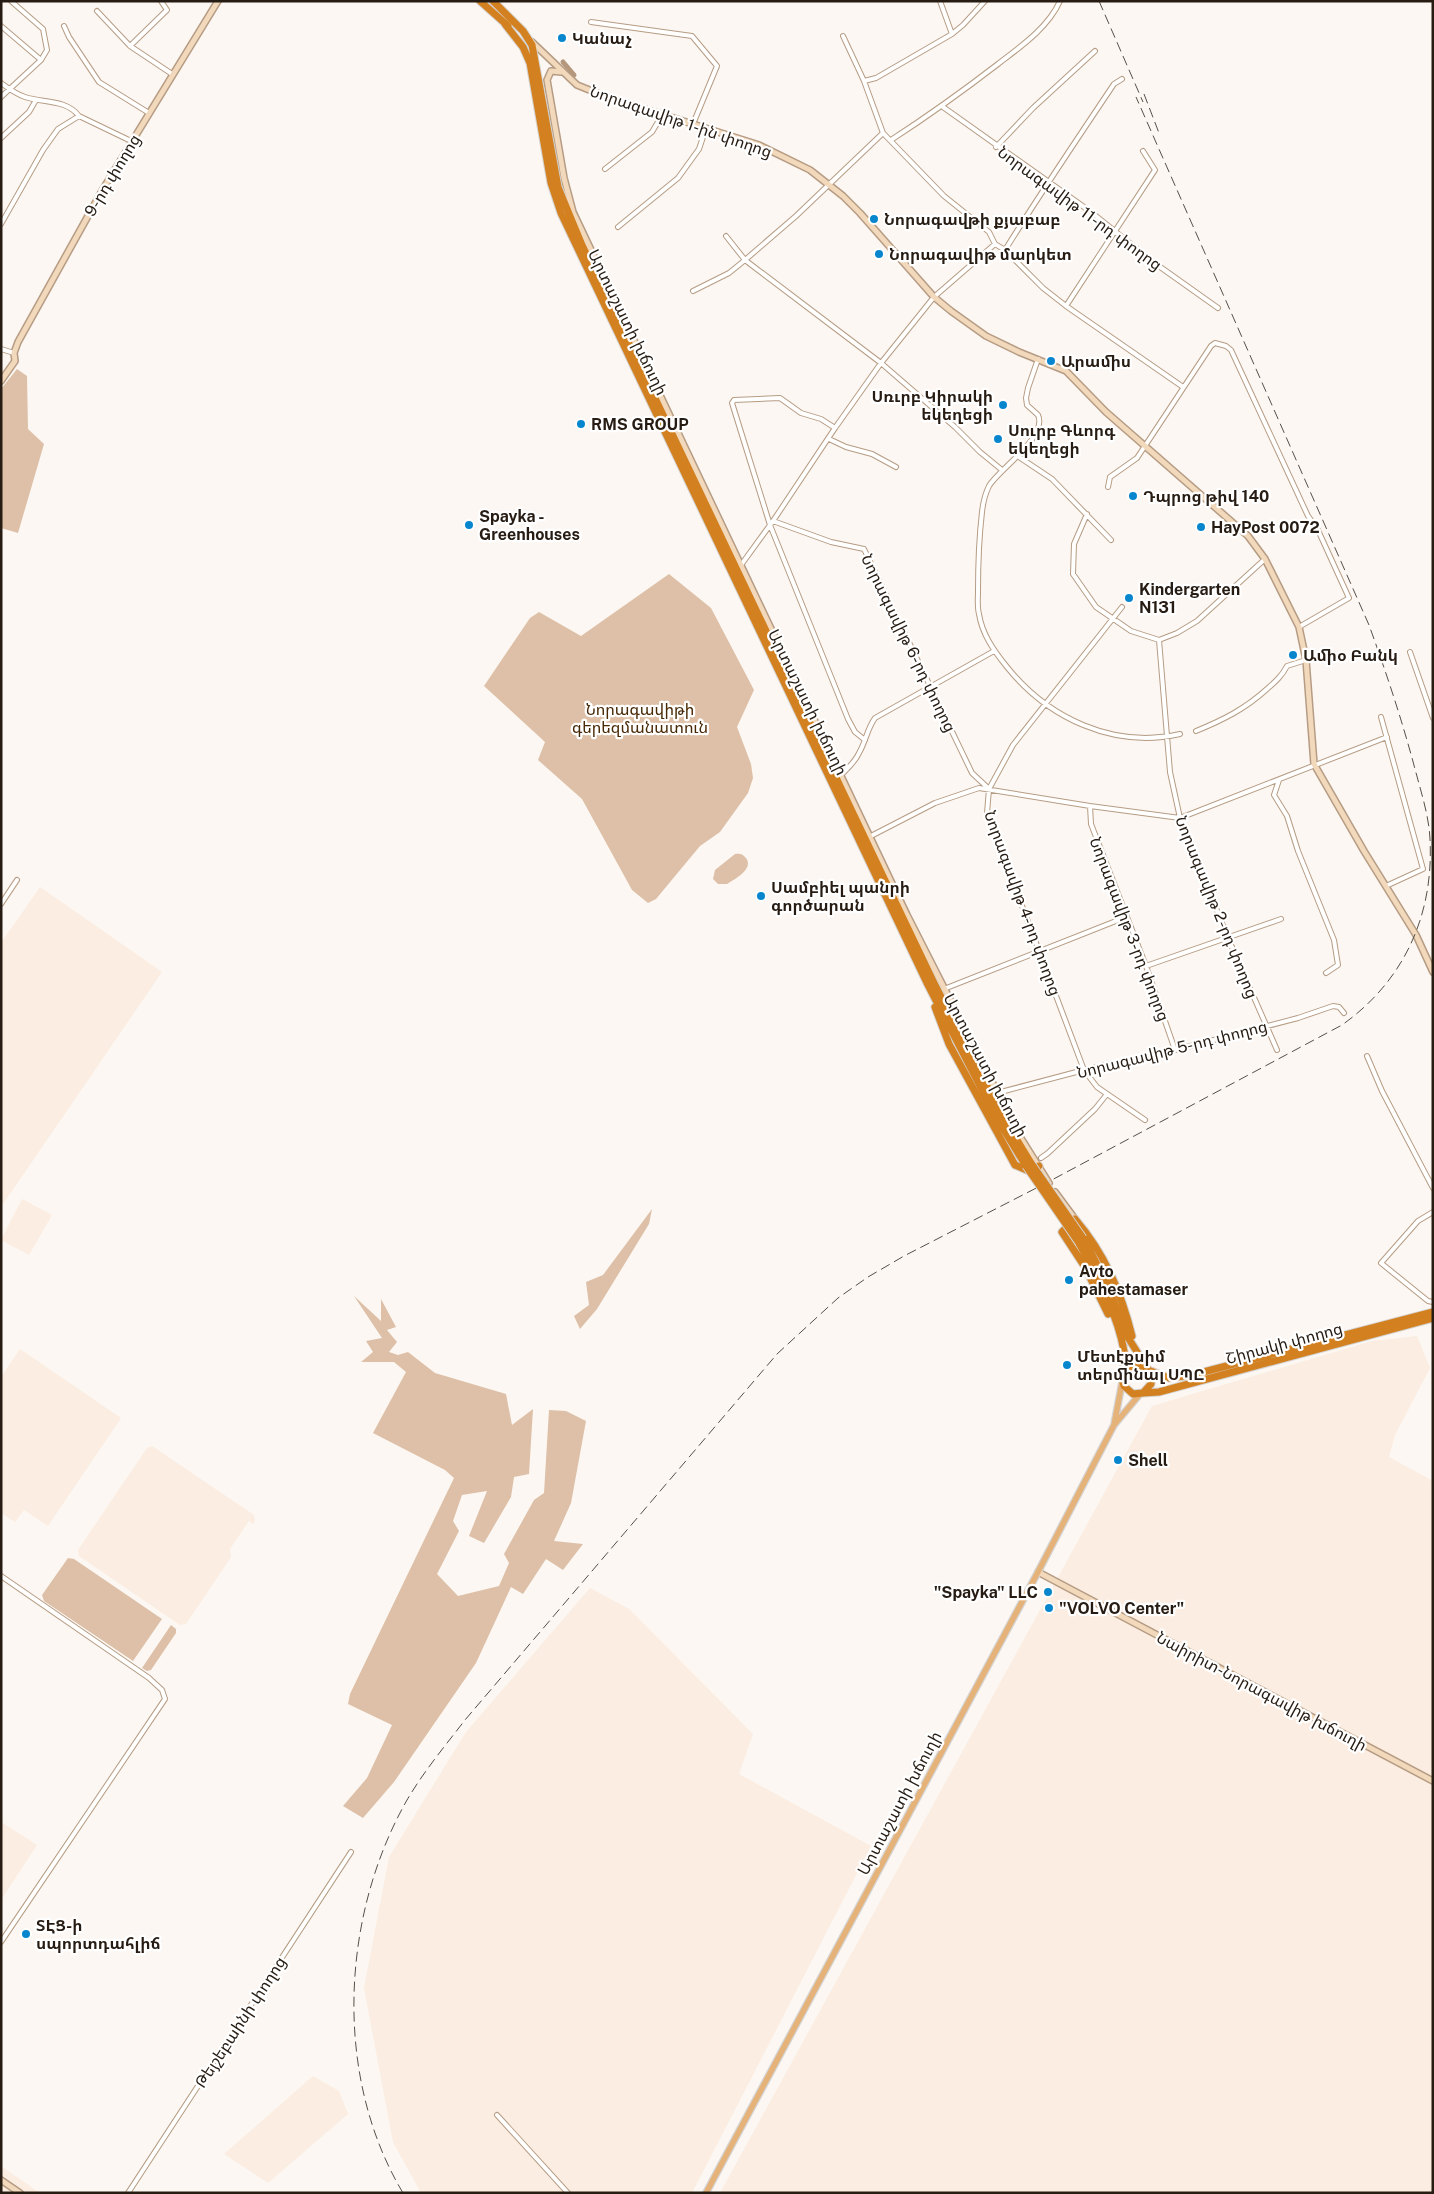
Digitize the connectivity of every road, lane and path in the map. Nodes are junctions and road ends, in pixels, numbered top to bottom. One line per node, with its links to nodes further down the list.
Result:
1 (11, 1): 19 (street)
2 (161, 1): 17 (street)
3 (218, 1): 21 (street, 9-րդ փողոց)
4 (480, 1): 11 (highway)
5 (940, 1): 14 (street)
6 (985, 1): 14 (street)
7 (1060, 1): 28 (street)
8 (494, 3): 16 (highway)
9 (97, 11): 17 (street)
10 (591, 22): 32 (street)
11 (505, 24): 16 (highway); 106 (highway, Արտաշատի խճուղի)
12 (1, 26): 19 (street)
13 (64, 26): 29 (street)
14 (952, 34): 23 (street)
15 (843, 36): 23 (street)
16 (529, 39): 20 (street, Նորագավիթ 1-ին փողոց); 118 (highway, Արտաշատի խճուղի)
17 (130, 46): 21 (street)
18 (1095, 51): 38 (street)
19 (42, 60): 25 (street)
20 (564, 73): 30 (street, Նորագավիթ 1-ին փողոց); 72 (street, Արտաշատի խճուղի)
21 (172, 74): 29 (street, 9-րդ փողոց)
22 (1122, 78): 41 (street)
23 (864, 81): 34 (street)
24 (1, 83): 25 (street)
25 (10, 90): 26 (street); 27 (street)
26 (1, 97)
27 (36, 100): 31 (street); 35 (street)
28 (943, 107): 36 (street); 38 (street, Նորագավիթ 11-րդ փողոց)
29 (149, 113): 37 (street, 9-րդ փողոց)
30 (662, 115): 32 (street, Նորագավիթ 1-ին փողոց); 40 (street)
31 (79, 116): 37 (street); 43 (street)
32 (693, 124): 33 (street, Նորագավիթ 1-ին փողոց)
33 (706, 128): 42 (street, Նորագավիթ 1-ին փողոց); 44 (street)
34 (883, 133): 36 (street); 42 (street)
35 (1, 138)
36 (891, 140): 47 (street)
37 (131, 141): 55 (street, 9-րդ փողոց)
38 (996, 147): 41 (street, Նորագավիթ 11-րդ փողոց)
39 (1143, 151): 45 (street)
40 (604, 169)
41 (1048, 181): 45 (street, Նորագավիթ 11-րդ փողոց); 48 (street)
42 (829, 184): 49 (street); 51 (street, Նորագավիթ 1-ին փողոց)
43 (1, 224)
44 (618, 227)
45 (1115, 230): 52 (street); 53 (street, Նորագավիթ 11-րդ փողոց)
46 (726, 236): 49 (street)
47 (995, 244): 48 (street); 51 (street)
48 (1005, 250): 52 (street)
49 (745, 260): 50 (street); 57 (street)
50 (693, 291)
51 (934, 297): 56 (street, Նորագավիթ 1-ին փողոց); 57 (street)
52 (1066, 306): 59 (street)
53 (1218, 308)
54 (1, 349): 55 (street)
55 (14, 353): 58 (street, 9-րդ փողոց)
56 (1038, 359): 62 (street, Նորագավիթ 1-ին փողոց); 63 (street)
57 (881, 363): 60 (street); 65 (street)
58 (1, 381)
59 (1183, 387): 62 (street); 75 (street)
60 (835, 428): 61 (street); 69 (street)
61 (829, 439): 64 (street); 68 (street)
62 (1144, 445): 66 (street); 71 (street, Նորագավիթ 1-ին փողոց)
63 (1019, 456): 65 (street); 67 (street)
64 (896, 466)
65 (1002, 470): 77 (street)
66 (1108, 486)
67 (1087, 514): 70 (street); 74 (street)
68 (774, 521): 69 (street); 80 (street, Նորագավիթ 6-րդ փողոց)
69 (770, 525): 72 (street); 88 (street)
70 (1111, 540)
71 (1264, 559): 75 (street, Նորագավիթ 1-ին փողոց); 76 (street)
72 (741, 565): 90 (street, Արտաշատի խճուղի)
73 (1122, 607): 74 (street, Նորագավիթ 4-րդ փողոց)
74 (1112, 619): 76 (street); 81 (street, Նորագավիթ 4-րդ փողոց)
75 (1299, 627): 79 (street, Նորագավիթ 1-ին փողոց)
76 (1159, 640): 86 (street, Նորագավիթ 2-րդ փողոց)
77 (994, 651): 80 (street); 81 (street)
78 (1410, 652): 83 (street)
79 (1306, 660): 84 (street); 89 (street, Նորագավիթ 1-ին փողոց)
80 (930, 687): 88 (street); 92 (street, Նորագավիթ 6-րդ փողոց)
81 (1044, 704): 86 (street); 92 (street, Նորագավիթ 4-րդ փողոց)
82 (1381, 717): 87 (street)
83 (1433, 718)
84 (1196, 731)
85 (1180, 734): 86 (street)
86 (1167, 737): 94 (street, Նորագավիթ 2-րդ փողոց)
87 (1387, 737): 89 (street); 97 (street)
88 (865, 740): 90 (street)
89 (1314, 764): 91 (street); 97 (street, Նորագավիթ 1-ին փողոց)
90 (841, 775): 95 (street, Արտաշատի խճուղի)
91 (1279, 780): 94 (street); 105 (street)
92 (990, 789): 93 (street); 95 (street); 102 (street, Նորագավիթ 4-րդ փողոց)
93 (1090, 806): 94 (street); 99 (street, Նորագավիթ 3-րդ փողոց)
94 (1180, 818): 101 (street, Նորագավիթ 2-րդ փողոց)
95 (871, 836): 107 (street, Արտաշատի խճուղի)
96 (17, 880): 98 (street)
97 (1386, 886): 104 (street, Նորագավիթ 1-ին փողոց)
98 (1, 904)
99 (1126, 917): 102 (street); 103 (street, Նորագավիթ 3-րդ փողոց)
100 (1281, 919): 101 (street)
101 (1228, 938): 103 (street); 109 (street, Նորագավիթ 2-րդ փողոց)
102 (1040, 950): 107 (street); 113 (street, Նորագավիթ 4-րդ փողոց)
103 (1146, 966): 110 (street, Նորագավիթ 3-րդ փողոց)
104 (1433, 972)
105 (1326, 973)
106 (928, 985): 118 (highway, Արտաշատի խճուղի); 119 (highway)
107 (944, 989): 114 (street, Արտաշատի խճուղի)
108 (1344, 1012): 109 (street, Նորագավիթ 5-րդ փողոց)
109 (1266, 1027): 110 (street, Նորագավիթ 5-րդ փողոց); 111 (street, Նորագավիթ 2-րդ փողոց)
110 (1175, 1050): 113 (street, Նորագավիթ 5-րդ փողոց)
111 (1277, 1050)
112 (1367, 1056): 120 (street)
113 (1084, 1070): 114 (street, Նորագավիթ 5-րդ փողոց); 115 (street, Նորագավիթ 4-րդ փողոց)
114 (997, 1093): 119 (street, Արտաշատի խճուղի)
115 (1107, 1094): 116 (street, Նորագավիթ 4-րդ փողոց); 117 (street)
116 (1145, 1120)
117 (1040, 1158)
118 (1028, 1164): 123 (highway, Արտաշատի խճուղի, bridge)
119 (1039, 1166): 122 (street, Արտաշատի խճուղի)
120 (1433, 1188)
121 (1433, 1212): 124 (street)
122 (1075, 1219): 127 (highway); 128 (highway)
123 (1081, 1241): 127 (highway, Արտաշատի խճուղի); 128 (highway, Արտաշատի խճուղի)
124 (1433, 1302)
125 (1433, 1312): 129 (highway, Շիրակի փողոց)
126 (1433, 1318): 131 (highway, Շիրակի փողոց)
127 (1122, 1343): 130 (highway, Արտաշատի խճուղի)
128 (1136, 1352): 129 (highway, Արտաշատի խճուղի)
129 (1147, 1369): 130 (highway); 131 (highway, Արտաշատի խճուղի)
130 (1123, 1378): 131 (highway); 132 (main road, Արտաշատի խճուղի)
131 (1142, 1393): 132 (main road, Արտաշատի խճուղի)
132 (1114, 1425): 133 (main road, Արտաշատի խճուղի)
133 (1038, 1572): 135 (street, Նաիրիտ-Նորագավիթ խճուղի); 143 (main road, Արտաշատի խճուղի)
134 (1, 1576): 137 (street)
135 (1433, 1782)
136 (351, 1852): 141 (street, Թեյշեբաինի փողոց)
137 (1, 1942)
138 (497, 2115): 142 (street)
139 (1, 2180): 140 (street)
140 (20, 2193)
141 (128, 2193)
142 (568, 2193)
143 (706, 2193)

